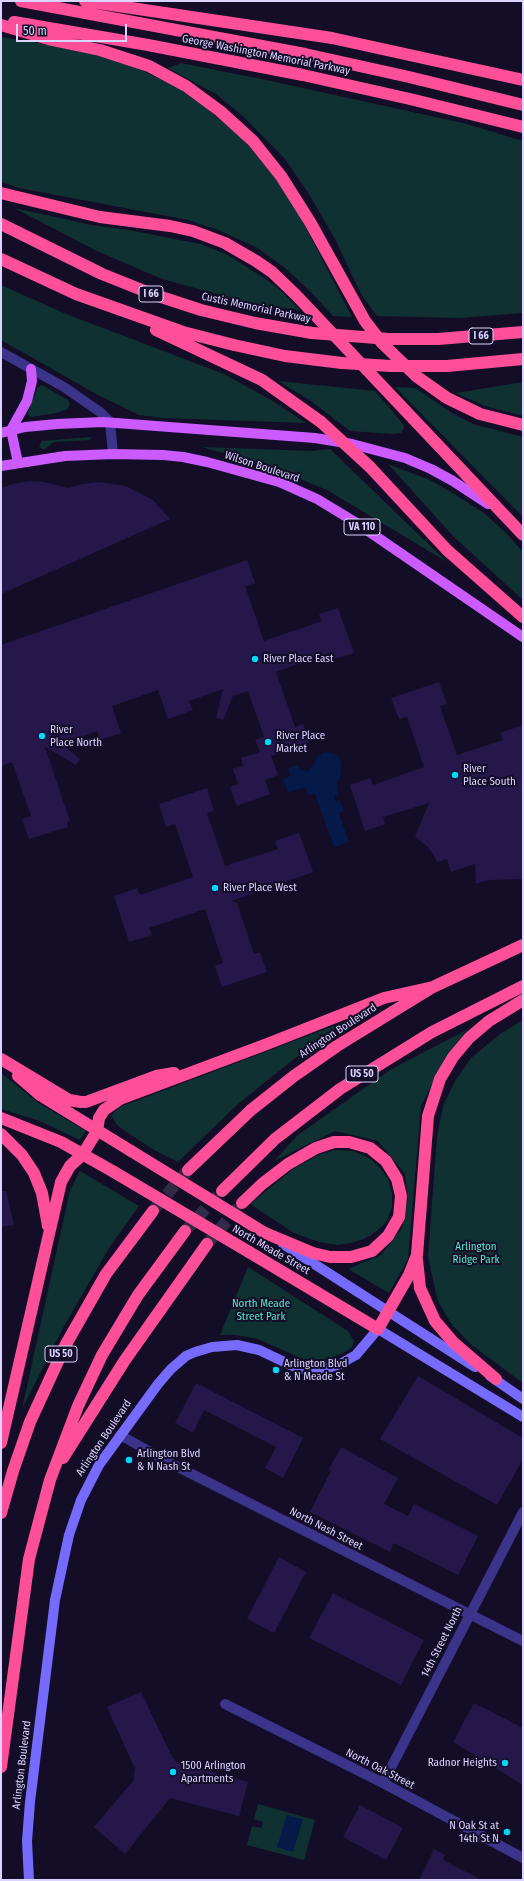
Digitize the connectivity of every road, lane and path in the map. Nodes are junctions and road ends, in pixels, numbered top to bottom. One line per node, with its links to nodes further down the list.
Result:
1 (21, 1): 6 (highway, George Washington Memorial Parkway)
2 (85, 1): 5 (highway)
3 (1, 20): 7 (highway, George Washington Memorial Parkway)
4 (1, 25): 17 (highway)
5 (523, 80)
6 (523, 105)
7 (523, 128)
8 (1, 192): 22 (highway)
9 (1, 224): 12 (highway, Custis Memorial Parkway / I 66, bridge)
10 (1, 259): 11 (highway, I 66)
11 (76, 294): 14 (highway, I 66, bridge); 24 (highway, bridge)
12 (523, 332)
13 (1, 352): 15 (street)
14 (523, 359)
15 (31, 369): 16 (street); 18 (main road)
16 (110, 422): 18 (main road); 19 (street); 22 (main road)
17 (523, 425)
18 (6, 432): 20 (main road)
19 (112, 454): 20 (main road, Wilson Boulevard); 25 (main road, Wilson Boulevard / VA 110)
20 (18, 463): 21 (main road, Wilson Boulevard)
21 (1, 466)
22 (509, 520): 23 (highway)
23 (523, 535)
24 (523, 617)
25 (523, 637)
26 (523, 945): 28 (highway, Arlington Boulevard)
27 (523, 986): 37 (highway, US 50)
28 (433, 987): 31 (highway); 36 (highway, Arlington Boulevard)
29 (523, 1000): 44 (highway)
30 (1, 1060): 31 (highway); 33 (highway, North Meade Street)
31 (200, 1069): 33 (highway)
32 (1, 1118): 35 (highway, North Meade Street)
33 (97, 1131): 35 (highway); 41 (highway, North Meade Street, bridge)
34 (1, 1134): 42 (highway)
35 (83, 1154): 42 (highway); 46 (highway, North Meade Street, bridge)
36 (188, 1170)
37 (222, 1191)
38 (242, 1203): 41 (highway)
39 (153, 1211): 54 (highway, US 50)
40 (185, 1231): 52 (highway, Arlington Boulevard)
41 (265, 1233): 45 (street, North Meade Street)
42 (49, 1235): 51 (highway)
43 (207, 1244): 52 (highway)
44 (417, 1255): 45 (highway); 47 (highway)
45 (388, 1312): 46 (highway); 47 (street, North Meade Street)
46 (378, 1328): 49 (street, North Meade Street); 50 (street, Arlington Boulevard)
47 (496, 1380): 48 (street, North Meade Street)
48 (523, 1399)
49 (523, 1417)
50 (120, 1435): 55 (street, North Nash Street); 61 (street, Arlington Boulevard)
51 (1, 1443)
52 (50, 1480): 58 (highway, Arlington Boulevard)
53 (523, 1512): 55 (street, 14th Street North)
54 (1, 1513)
55 (469, 1615): 56 (street, North Nash Street); 59 (street, 14th Street North)
56 (523, 1641)
57 (225, 1704): 59 (street, North Oak Street)
58 (1, 1767)
59 (383, 1783): 60 (street, North Oak Street)
60 (523, 1858)
61 (29, 1880)

